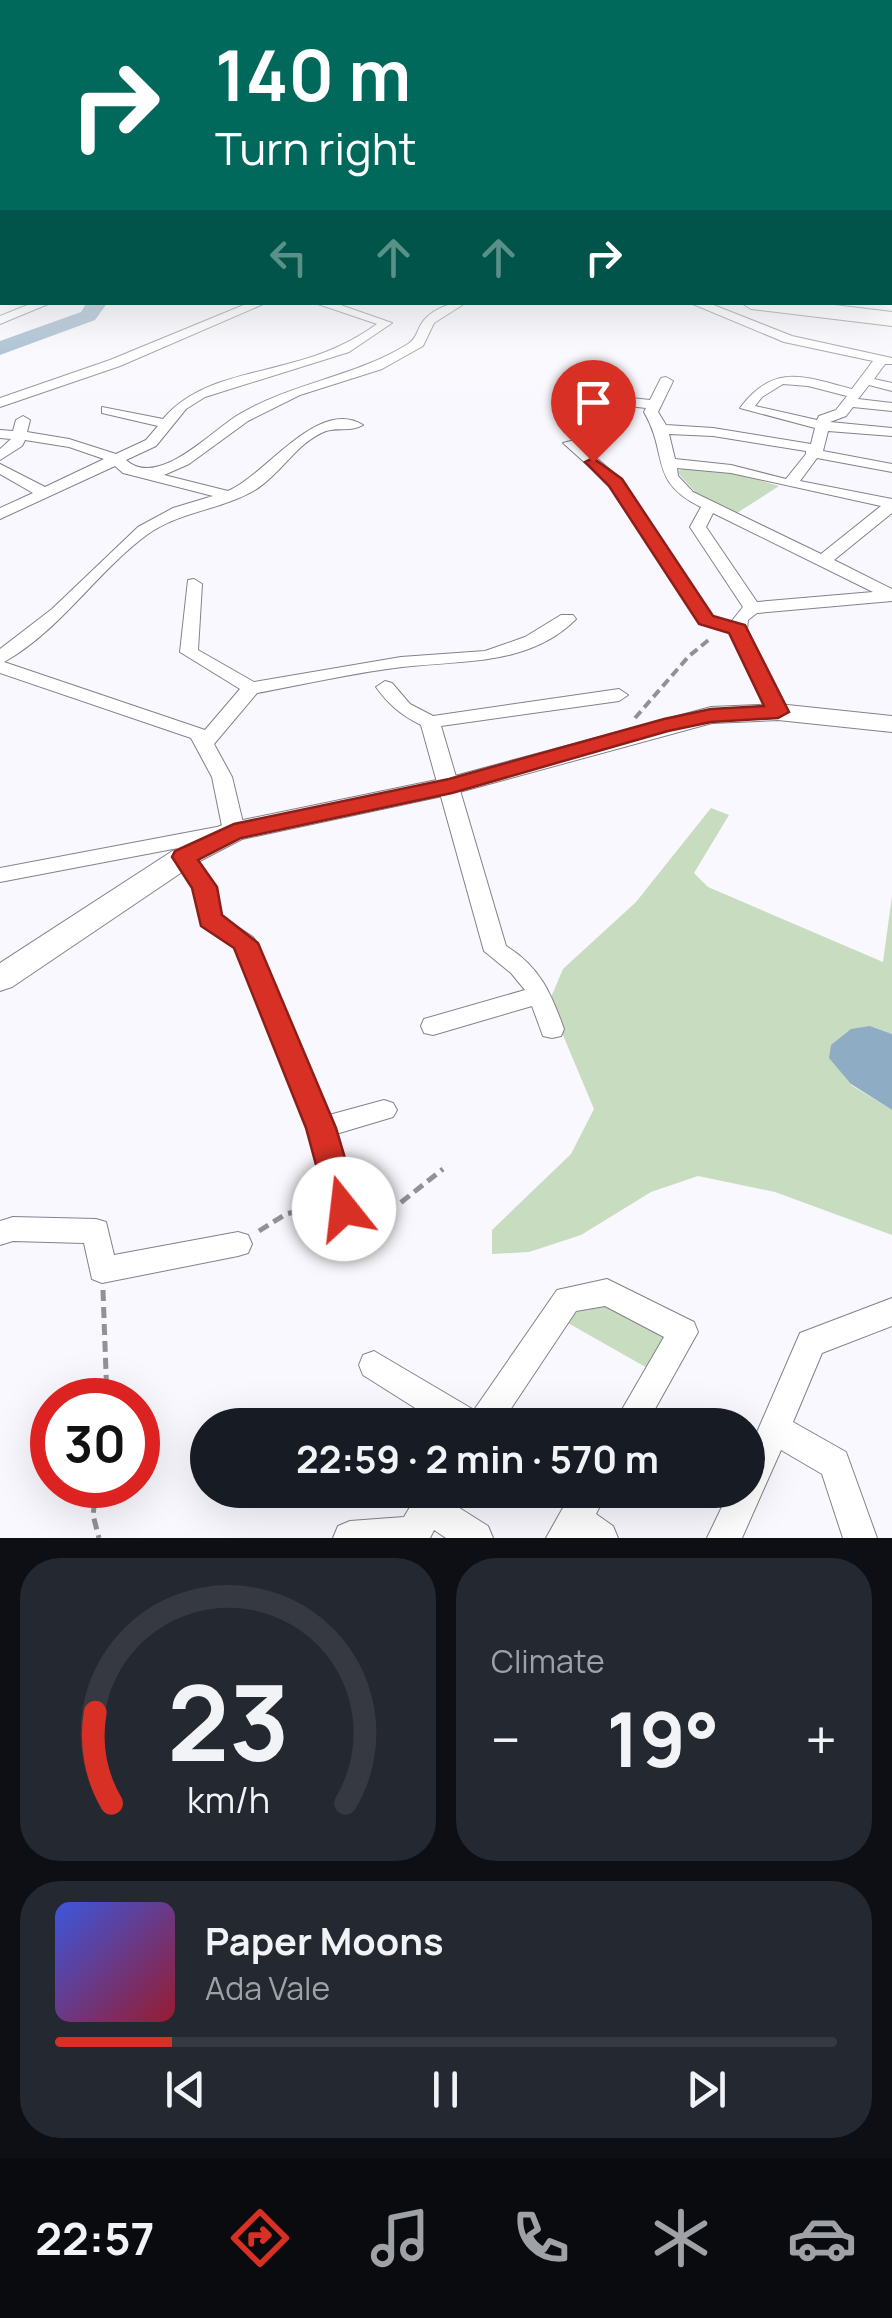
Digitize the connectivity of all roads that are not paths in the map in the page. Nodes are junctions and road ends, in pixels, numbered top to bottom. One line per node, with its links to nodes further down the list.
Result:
1 (40, 305): 9 (street)
2 (255, 305): 15 (street)
3 (328, 305): 19 (street)
4 (456, 305): 33 (street)
5 (701, 305): 10 (street)
6 (781, 305): 8 (highway)
7 (826, 305): 8 (highway)
8 (892, 316)
9 (0, 320)
10 (886, 361): 13 (street)
11 (666, 381): 16 (street)
12 (892, 386): 13 (street)
13 (855, 392): 17 (street); 21 (street); 21 (street)
14 (603, 399): 16 (street)
15 (0, 403)
16 (654, 406): 23 (street)
17 (892, 407)
18 (108, 410): 19 (street)
19 (168, 424): 29 (street)
20 (356, 424): 36 (street)
21 (823, 426): 24 (street); 27 (street)
22 (22, 428): 25 (street); 28 (street); 29 (street)
23 (661, 429): 27 (street); 30 (street)
24 (892, 432)
25 (0, 434)
26 (570, 442): 47 (street)
27 (814, 451): 32 (street); 34 (street)
28 (0, 456)
29 (120, 459): 33 (street); 35 (street)
30 (667, 463): 34 (street); 38 (street)
31 (0, 468): 35 (street)
32 (892, 468)
33 (149, 476): 36 (street)
34 (790, 484): 37 (street)
35 (44, 493): 39 (street)
36 (230, 496): 48 (street)
37 (892, 504): 40 (street)
38 (709, 508): 40 (street); 45 (street)
39 (0, 514)
40 (823, 561): 41 (street)
41 (854, 576): 43 (street); 44 (street)
42 (194, 584): 50 (street)
43 (892, 595): 44 (street)
44 (844, 598): 45 (street)
45 (752, 608): 47 (street)
46 (568, 619): 50 (street)
47 (732, 628): 53 (street)
48 (0, 658)
49 (0, 667): 56 (street)
50 (251, 688): 56 (street)
51 (385, 688): 54 (street)
52 (619, 694): 54 (street)
53 (778, 712): 55 (street); 57 (street)
54 (430, 722): 57 (street)
55 (892, 724)
56 (205, 742): 58 (street)
57 (452, 786): 58 (street); 62 (street)
58 (234, 832): 59 (street); 60 (street)
59 (184, 857): 61 (street); 66 (street)
60 (0, 875)
61 (0, 979)
62 (539, 995): 63 (street); 64 (street)
63 (433, 1026)
64 (552, 1029)
65 (384, 1110): 66 (street)
66 (321, 1128): 67 (street)
67 (344, 1209)
68 (0, 1233): 69 (street)
69 (238, 1244)
70 (892, 1312): 75 (street)
71 (374, 1365): 72 (street)
72 (443, 1408)
73 (494, 1408): 74 (street)
74 (639, 1408)
75 (776, 1430): 76 (street); 83 (street)
76 (765, 1453)
77 (427, 1508): 80 (street)
78 (444, 1508): 81 (street)
79 (738, 1508): 82 (street)
80 (350, 1538)
81 (476, 1538)
82 (724, 1538)
83 (860, 1538)

